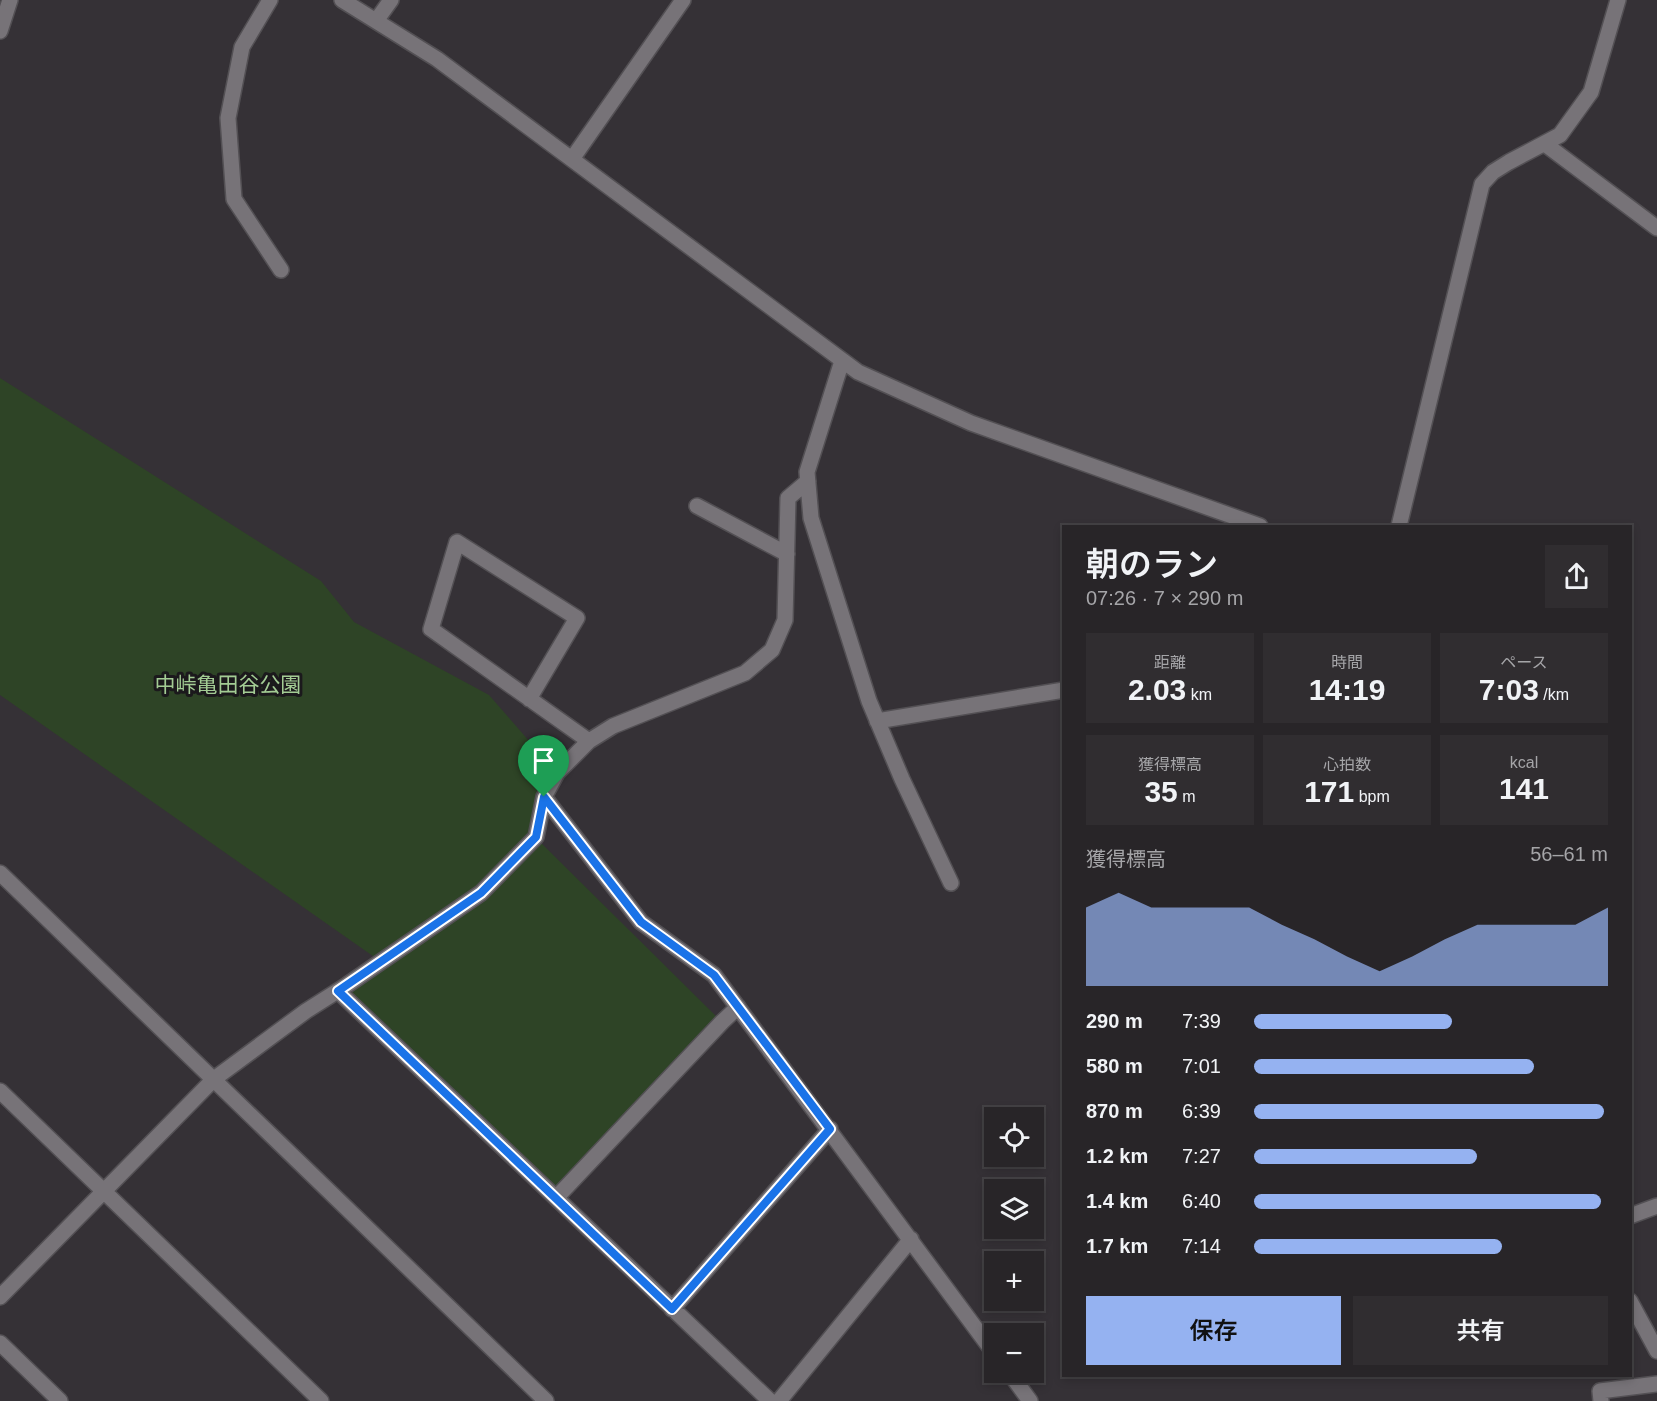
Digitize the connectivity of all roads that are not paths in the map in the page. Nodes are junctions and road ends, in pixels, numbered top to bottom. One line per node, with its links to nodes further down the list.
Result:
1 (10, 0): 8 (street)
2 (270, 0): 12 (street)
3 (342, 0): 7 (street)
4 (391, 0): 7 (street)
5 (683, 0): 10 (street)
6 (1618, 0): 9 (street)
7 (376, 21): 10 (street)
8 (0, 32)
9 (1545, 144): 11 (street); 17 (street)
10 (572, 159): 13 (street)
11 (1657, 228)
12 (281, 270)
13 (842, 361): 14 (street); 16 (street)
14 (808, 482): 18 (street); 21 (street)
15 (697, 506): 18 (street)
16 (1257, 525)
17 (1399, 525)
18 (787, 554): 22 (street)
19 (1062, 690): 21 (street)
20 (529, 699): 20 (street); 22 (street)
21 (877, 721): 25 (street)
22 (589, 741): 23 (street)
23 (544, 797): 26 (street); 27 (street)
24 (0, 873): 28 (street)
25 (951, 883)
26 (338, 991): 28 (street); 32 (street)
27 (738, 1007): 30 (street); 32 (street)
28 (214, 1078): 31 (street); 48 (street)
29 (0, 1091): 31 (street)
30 (830, 1129): 35 (street); 38 (street)
31 (102, 1191): 36 (street); 47 (street)
32 (556, 1198): 38 (street)
33 (1657, 1206): 34 (street)
34 (1632, 1215)
35 (911, 1239): 39 (street); 50 (street)
36 (0, 1297)
37 (1632, 1305): 41 (street)
38 (672, 1309): 49 (street)
39 (984, 1339)
40 (0, 1343): 46 (street)
41 (1657, 1351)
42 (1605, 1377): 45 (street)
43 (1017, 1383): 51 (street)
44 (1657, 1384): 45 (street)
45 (1614, 1389): 52 (street)
46 (60, 1401)
47 (321, 1401)
48 (546, 1401)
49 (770, 1401)
50 (779, 1401)
51 (1030, 1401)
52 (1600, 1401)

